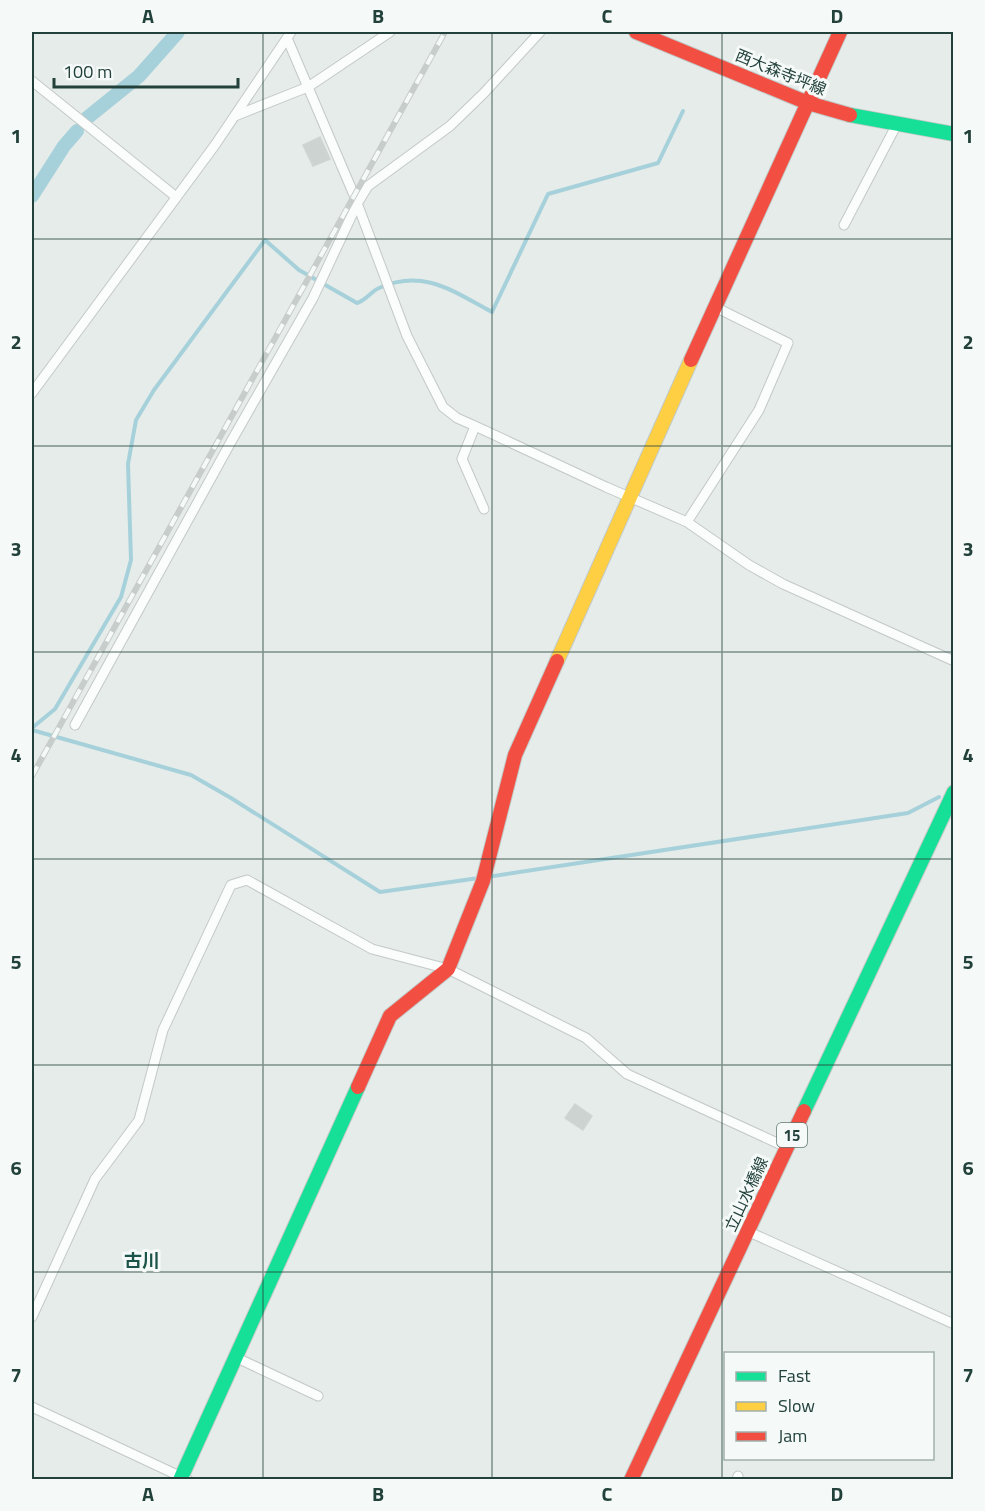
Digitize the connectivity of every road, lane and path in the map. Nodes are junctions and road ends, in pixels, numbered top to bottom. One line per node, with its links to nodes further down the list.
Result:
1 (390, 32): 7 (street)
2 (540, 32): 13 (street)
3 (636, 32): 8 (street, 西大森寺坪線)
4 (840, 32): 8 (street)
5 (289, 34): 7 (street); 9 (street)
6 (32, 81): 12 (street)
7 (308, 87): 9 (street); 13 (street)
8 (808, 104): 10 (street, 西大森寺坪線); 15 (street)
9 (235, 116): 12 (street)
10 (897, 124): 11 (street, 西大森寺坪線); 14 (street)
11 (954, 134)
12 (175, 196): 16 (street)
13 (357, 204): 17 (street); 22 (street)
14 (844, 225)
15 (715, 307): 18 (street); 20 (street)
16 (32, 393)
17 (475, 426): 18 (street); 19 (street)
18 (629, 496): 20 (street); 24 (street)
19 (483, 509)
20 (687, 522): 21 (street)
21 (954, 661)
22 (75, 725)
23 (954, 792): 25 (street, 立山水橋線 / 15)
24 (448, 969): 25 (street); 27 (street); 29 (street)
25 (786, 1147): 26 (street, 立山水橋線 / 15)
26 (747, 1231): 28 (street); 33 (street, 立山水橋線 / 15)
27 (32, 1317)
28 (954, 1324)
29 (236, 1357): 30 (street); 32 (street)
30 (318, 1396)
31 (32, 1407): 32 (street)
32 (183, 1478)
33 (636, 1478)

